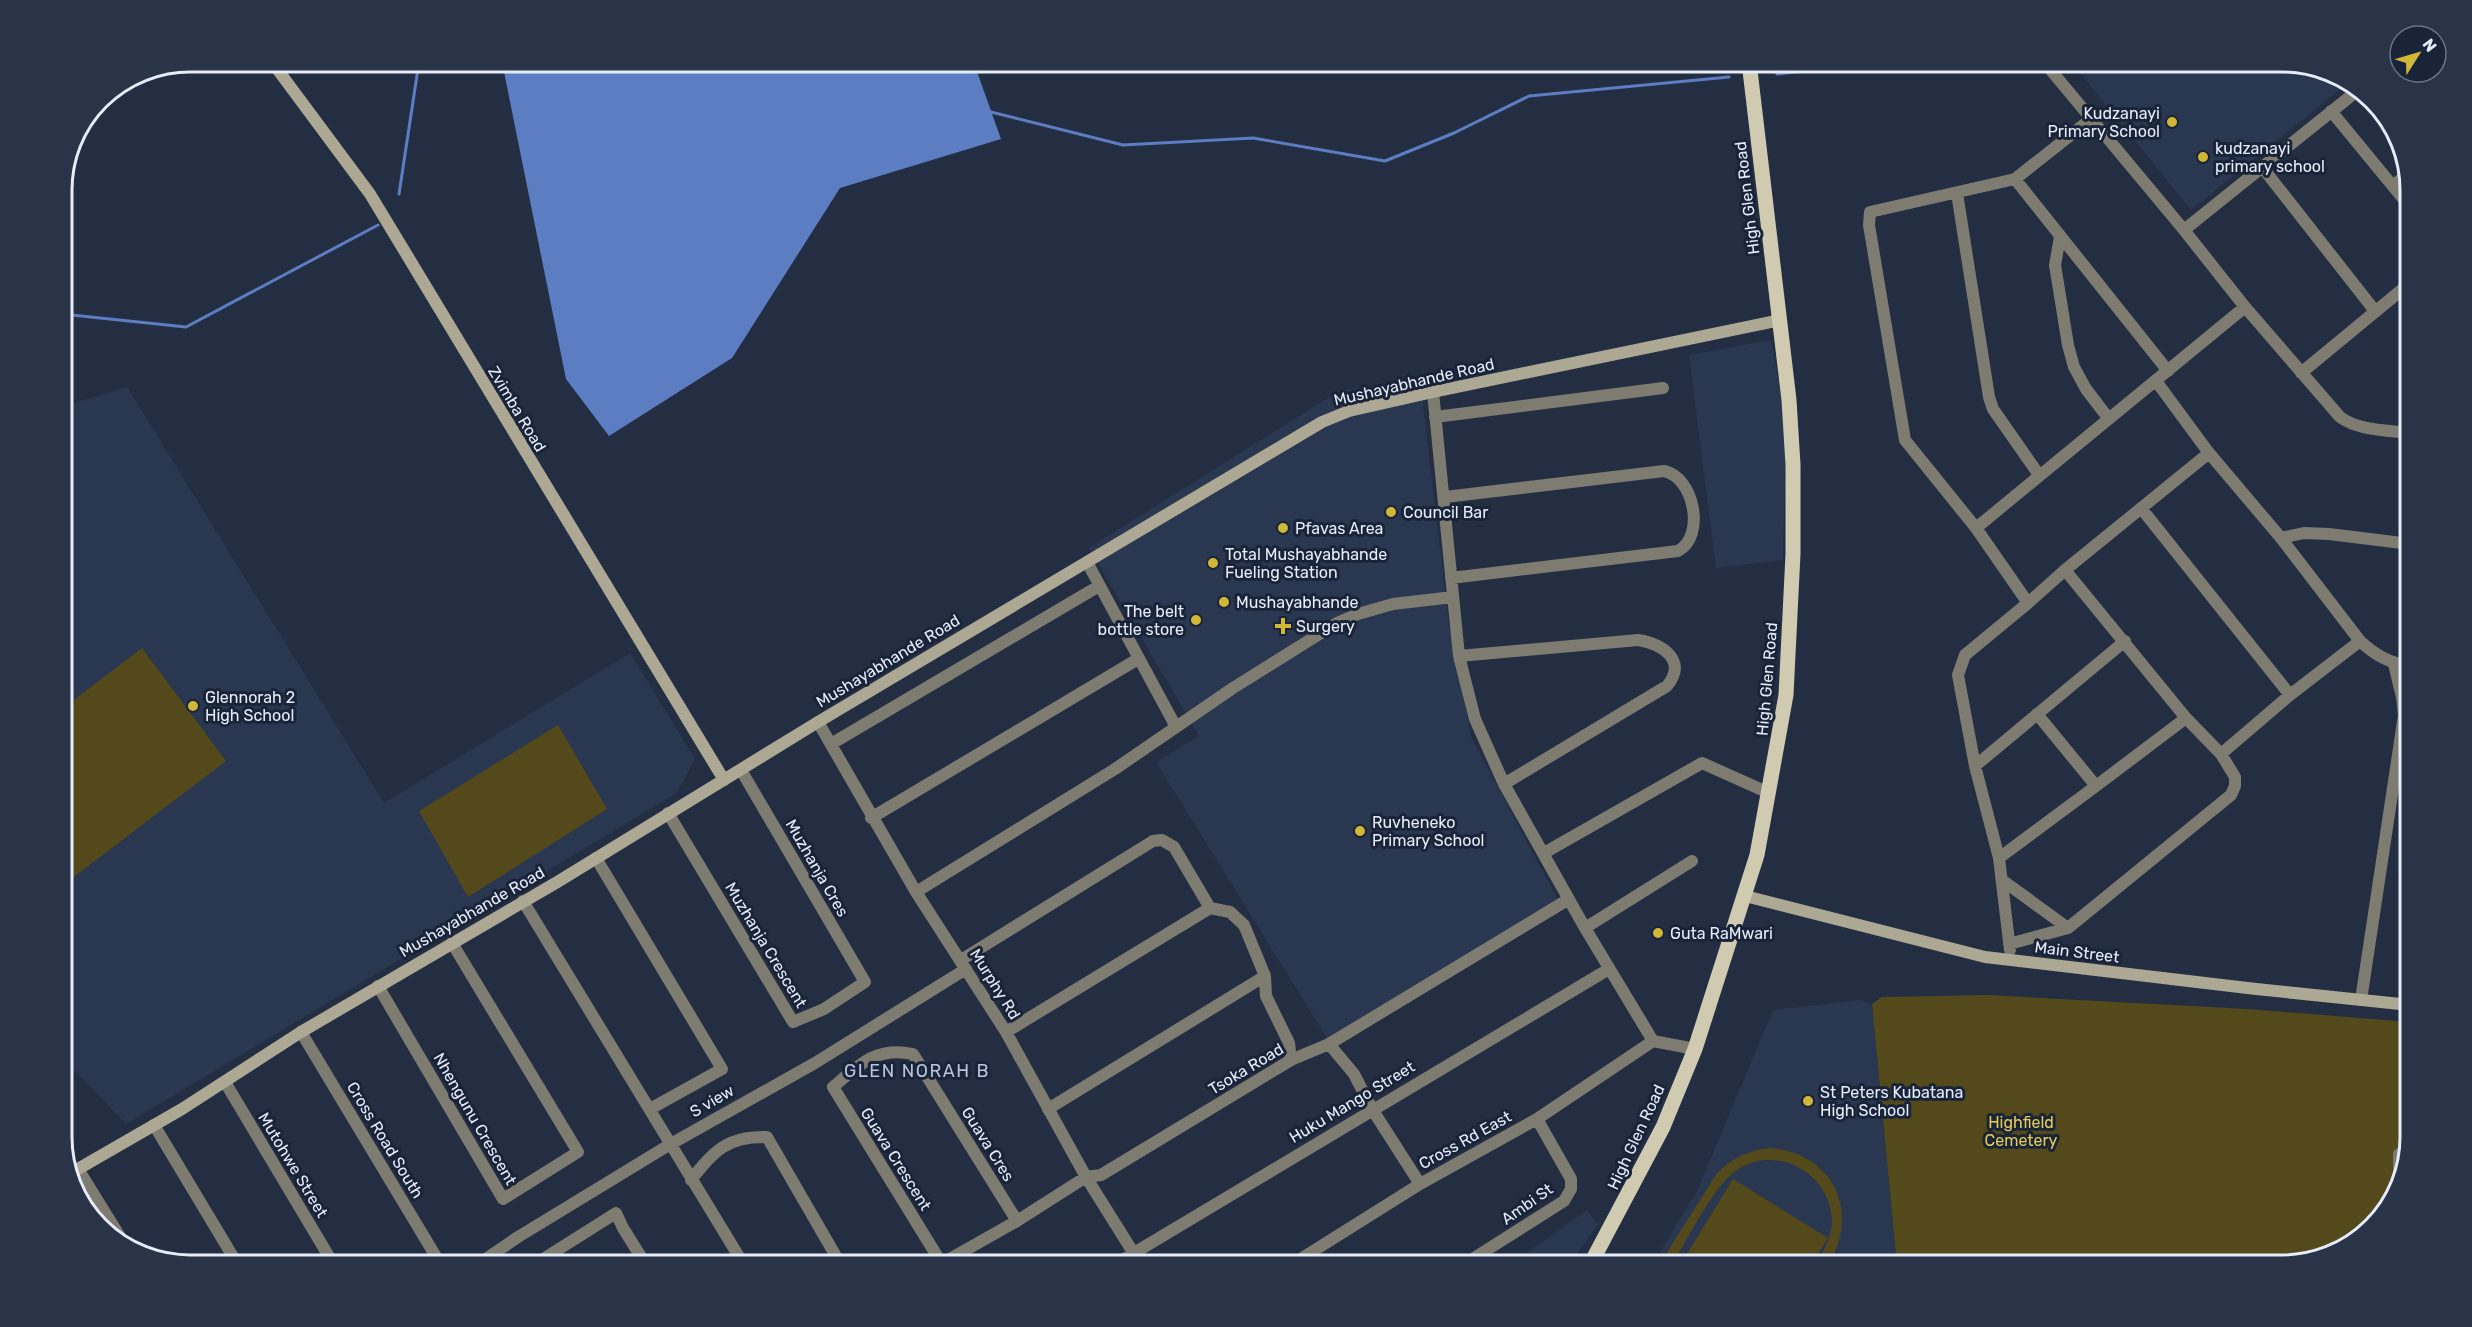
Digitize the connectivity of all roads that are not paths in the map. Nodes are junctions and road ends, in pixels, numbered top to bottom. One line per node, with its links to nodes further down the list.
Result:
1 (279, 72): 57 (street, Zvimba Road)
2 (1750, 72): 18 (main road, High Glen Road)
3 (2052, 72): 6 (street)
4 (2352, 95): 5 (street)
5 (2331, 111): 7 (street); 10 (street)
6 (2091, 119): 8 (street); 13 (street)
7 (2262, 167): 13 (street); 17 (street)
8 (2015, 179): 11 (street); 14 (street)
9 (2400, 180): 10 (street)
10 (2393, 186): 12 (street)
11 (1957, 193): 28 (street); 31 (street)
12 (2400, 195)
13 (2184, 230): 16 (street)
14 (2060, 237): 19 (street); 25 (street)
15 (2400, 291): 17 (street)
16 (2245, 307): 19 (street); 20 (street)
17 (2375, 311): 20 (street)
18 (1780, 320): 23 (street, Mushayabhande Road); 60 (main road, High Glen Road)
19 (2168, 370): 21 (street)
20 (2301, 373): 26 (street)
21 (2156, 381): 25 (street); 27 (street)
22 (1663, 388): 24 (street)
23 (1433, 392): 24 (street); 34 (street, Mushayabhande Road)
24 (1435, 417): 29 (street)
25 (2109, 419): 28 (street)
26 (2400, 432)
27 (2210, 453): 30 (street); 32 (street)
28 (2039, 475): 31 (street)
29 (1445, 497): 36 (street); 36 (street)
30 (2140, 508): 35 (street); 47 (street)
31 (1976, 528): 39 (street)
32 (2281, 538): 33 (street); 41 (street)
33 (2400, 543)
34 (1087, 562): 37 (street); 50 (street, Mushayabhande Road)
35 (2065, 570): 39 (street); 40 (street)
36 (1451, 578): 38 (street)
37 (1099, 586): 43 (street); 53 (street)
38 (1453, 597): 42 (street); 51 (street)
39 (2028, 603): 55 (street)
40 (2125, 641): 48 (street); 49 (street)
41 (2360, 641): 44 (street); 47 (street)
42 (1459, 656): 58 (street); 58 (street)
43 (1138, 659): 51 (street); 62 (street)
44 (2394, 664): 45 (street); 46 (street)
45 (2400, 665)
46 (2400, 689)
47 (2290, 695): 54 (street)
48 (2037, 714): 55 (street); 59 (street)
49 (2186, 718): 54 (street); 59 (street)
50 (818, 722): 53 (street, Murphy Rd); 56 (street, Mushayabhande Road)
51 (1176, 727): 68 (street)
52 (2400, 742): 83 (street)
53 (831, 744): 62 (street, Murphy Rd)
54 (2221, 753): 74 (street)
55 (1975, 766): 65 (street)
56 (741, 770): 57 (street, Mushayabhande Road); 81 (street, Muzhanja Cres)
57 (724, 780): 61 (street, Mushayabhande Road)
58 (1504, 784): 63 (street)
59 (2096, 786): 65 (street)
60 (1769, 793): 63 (street); 69 (main road, High Glen Road)
61 (668, 813): 64 (street, Mushayabhande Road); 81 (street, Muzhanja Crescent)
62 (871, 818): 68 (street, Murphy Rd)
63 (1544, 853): 70 (street)
64 (596, 858): 71 (street, Mushayabhande Road); 93 (street)
65 (1999, 858): 67 (street)
66 (1692, 861): 73 (street)
67 (2002, 880): 74 (street); 76 (street)
68 (916, 892): 78 (street, Murphy Rd)
69 (1745, 896): 77 (street, Main Street); 89 (main road, High Glen Road)
70 (1569, 899): 73 (street); 88 (street, Tsoka Road)
71 (523, 901): 75 (street, Mushayabhande Road); 93 (street)
72 (1210, 908): 78 (street, S view); 80 (street); 86 (street)
73 (1585, 928): 79 (street)
74 (2068, 928): 76 (street)
75 (452, 943): 82 (street, Mushayabhande Road); 82 (street, Nhengunu Crescent)
76 (2009, 944): 77 (street)
77 (2011, 960): 83 (street, Main Street)
78 (963, 965): 86 (street, Murphy Rd); 98 (street, S view)
79 (1609, 969): 87 (street); 95 (street, Huku Mango Street)
80 (1265, 976): 91 (street); 94 (street)
81 (865, 982)
82 (378, 986): 85 (street, Mushayabhande Road)
83 (2361, 1000): 84 (street, Main Street)
84 (2400, 1004)
85 (301, 1032): 92 (street, Mushayabhande Road); 109 (street, Cross Road South)
86 (1006, 1032): 94 (street, Murphy Rd)
87 (1653, 1041): 89 (street); 96 (street, Cross Rd East)
88 (1329, 1044): 91 (street, Tsoka Road); 95 (street)
89 (1695, 1049): 119 (main road, High Glen Road)
90 (912, 1054): 104 (street, Guava Cres); 115 (street, Guava Crescent)
91 (1291, 1060): 101 (street, Tsoka Road)
92 (225, 1082): 97 (street, Mushayabhande Road); 108 (street, Mutohwe Street)
93 (650, 1109): 98 (street)
94 (1048, 1109): 101 (street, Murphy Rd)
95 (1372, 1109): 103 (street); 106 (street, Huku Mango Street)
96 (1537, 1119): 103 (street, Cross Rd East); 118 (street, Ambi St)
97 (154, 1125): 99 (street, Mushayabhande Road); 107 (street)
98 (669, 1145): 102 (street); 110 (street, S view)
99 (77, 1170)
100 (79, 1176): 105 (street)
101 (1086, 1177): 104 (street, Tsoka Road); 106 (street, Murphy Rd)
102 (690, 1180): 113 (street); 114 (street)
103 (1420, 1184): 117 (street, Cross Rd East)
104 (1017, 1221): 116 (street, Tsoka Road)
105 (112, 1226)
106 (1134, 1254)
107 (231, 1255)
108 (327, 1255)
109 (434, 1255)
110 (493, 1255)
111 (553, 1255): 112 (street)
112 (639, 1255)
113 (737, 1255)
114 (835, 1255)
115 (934, 1255)
116 (958, 1255)
117 (1310, 1255)
118 (1480, 1255)
119 (1596, 1255)

